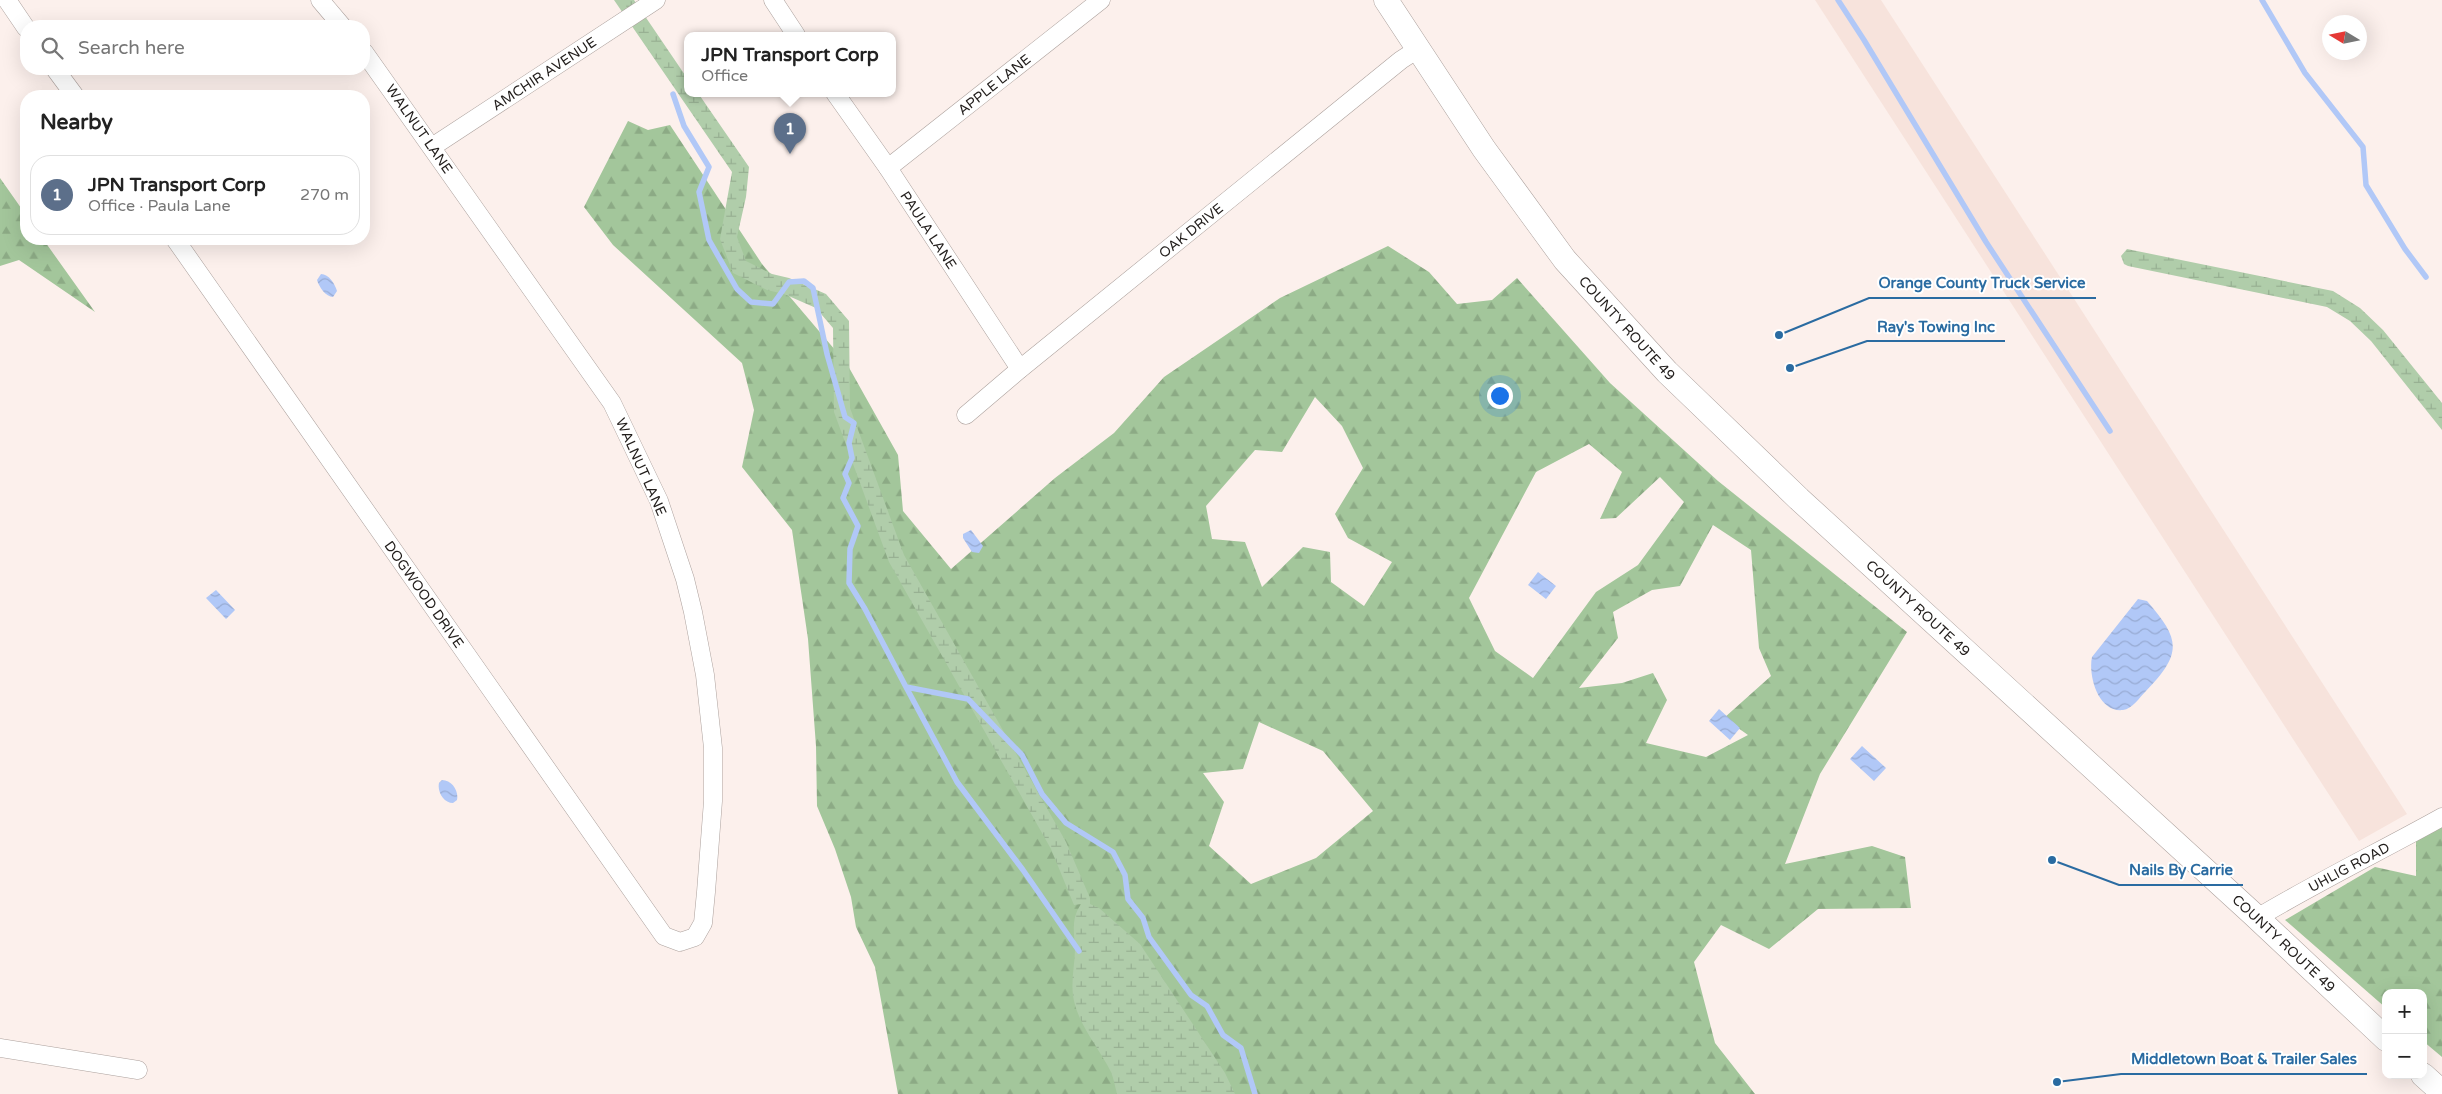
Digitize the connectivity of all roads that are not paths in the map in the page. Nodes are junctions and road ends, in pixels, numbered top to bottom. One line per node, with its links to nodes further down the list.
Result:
1 (7, 0): 7 (street)
2 (320, 0): 8 (street)
3 (656, 0): 15 (street, AMCHIR AVENUE)
4 (773, 0): 9 (street)
5 (1101, 0): 16 (street, APPLE LANE)
6 (1386, 0): 10 (street, COUNTY ROUTE 49)
7 (21, 20)
8 (337, 20)
9 (794, 32)
10 (1418, 49): 18 (street, OAK DRIVE); 21 (street, COUNTY ROUTE 49)
11 (370, 60): 15 (street, WALNUT LANE)
12 (59, 75): 13 (street)
13 (71, 90)
14 (838, 97): 16 (street, PAULA LANE)
15 (432, 147): 22 (street, WALNUT LANE)
16 (888, 168): 18 (street, PAULA LANE)
17 (179, 245): 22 (street, DOGWOOD DRIVE)
18 (1020, 369): 19 (street, OAK DRIVE)
19 (966, 415)
20 (2442, 817): 21 (street, UHLIG ROAD)
21 (2256, 918): 23 (street, COUNTY ROUTE 49)
22 (680, 942)
23 (2382, 1035)
24 (0, 1048): 25 (street)
25 (138, 1070)
26 (2427, 1078): 27 (street)
27 (2442, 1092)

